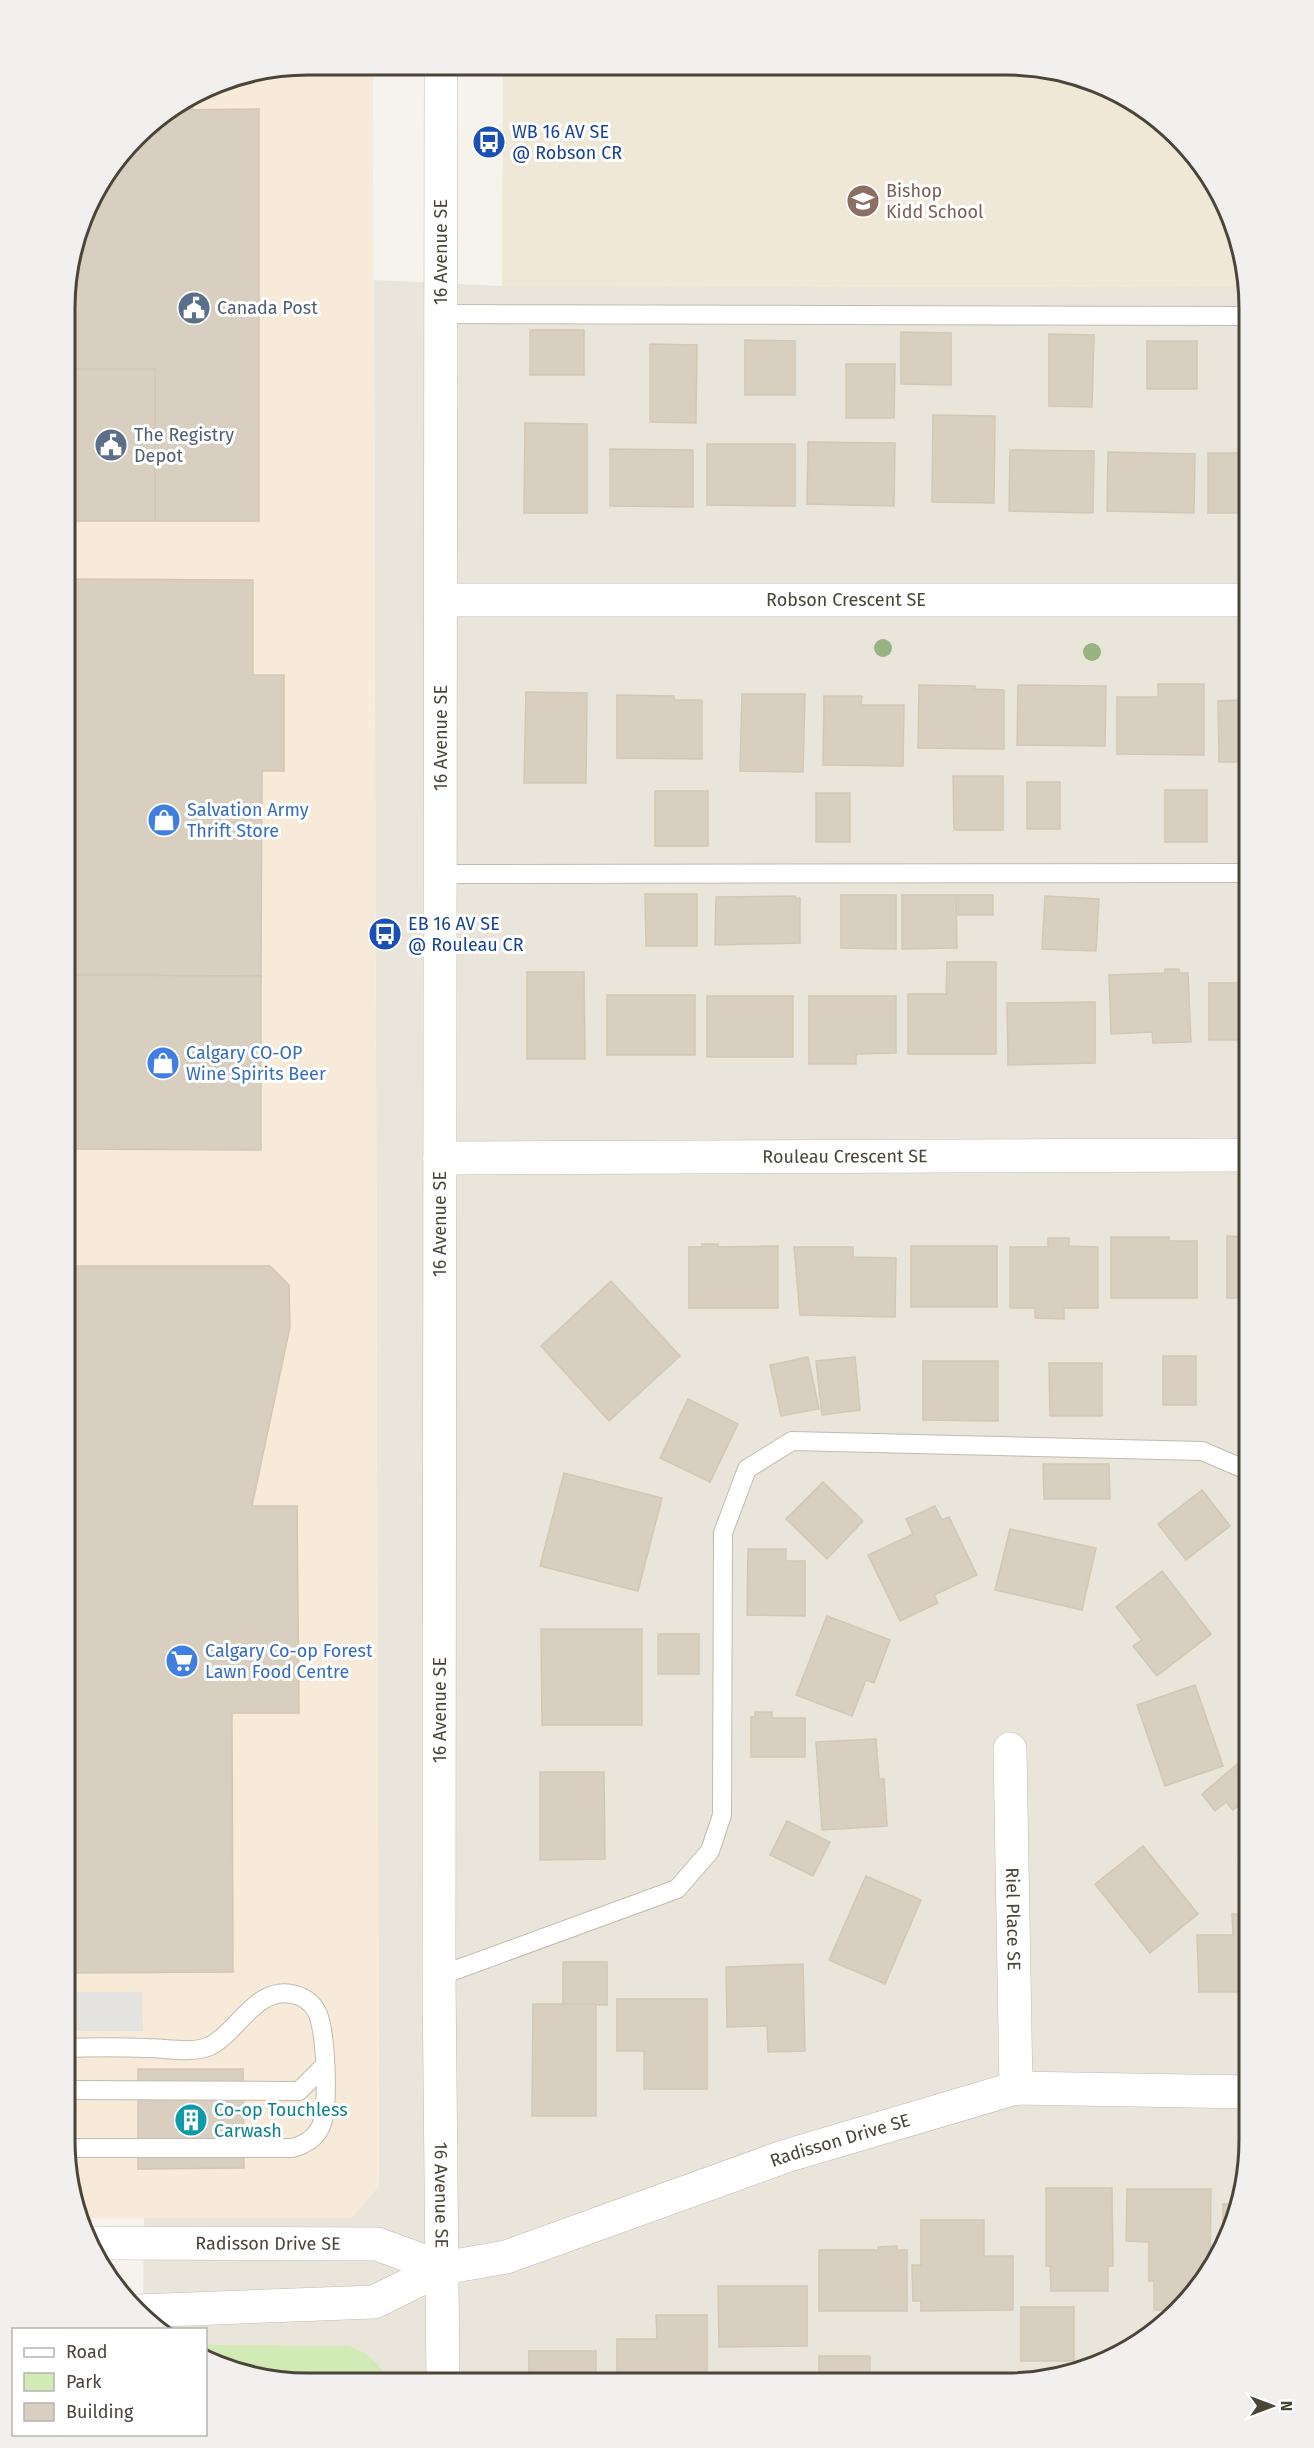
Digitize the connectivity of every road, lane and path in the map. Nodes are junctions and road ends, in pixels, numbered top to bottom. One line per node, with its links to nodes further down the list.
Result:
1 (441, 75): 2 (street, 16 Avenue SE)
2 (441, 314): 3 (lane); 4 (street, 16 Avenue SE)
3 (1239, 316)
4 (442, 600): 5 (street, Robson Crescent SE); 7 (street, 16 Avenue SE)
5 (1239, 600)
6 (1239, 873): 7 (lane)
7 (440, 874): 9 (street, 16 Avenue SE)
8 (1239, 1155): 9 (street, Rouleau Crescent SE)
9 (440, 1158): 12 (street, 16 Avenue SE)
10 (1239, 1467): 12 (lane)
11 (1010, 1749): 15 (street, Riel Place SE)
12 (440, 1976): 20 (street, 16 Avenue SE)
13 (75, 2049): 14 (lane)
14 (324, 2065): 16 (lane); 18 (lane)
15 (1016, 2088): 17 (street, Radisson Drive SE); 20 (street, Radisson Drive SE)
16 (75, 2090)
17 (1239, 2092)
18 (75, 2148)
19 (99, 2243): 20 (street, Radisson Drive SE)
20 (443, 2268): 21 (street, Radisson Drive SE); 22 (street, 16 Avenue SE)
21 (150, 2311)
22 (443, 2373)

